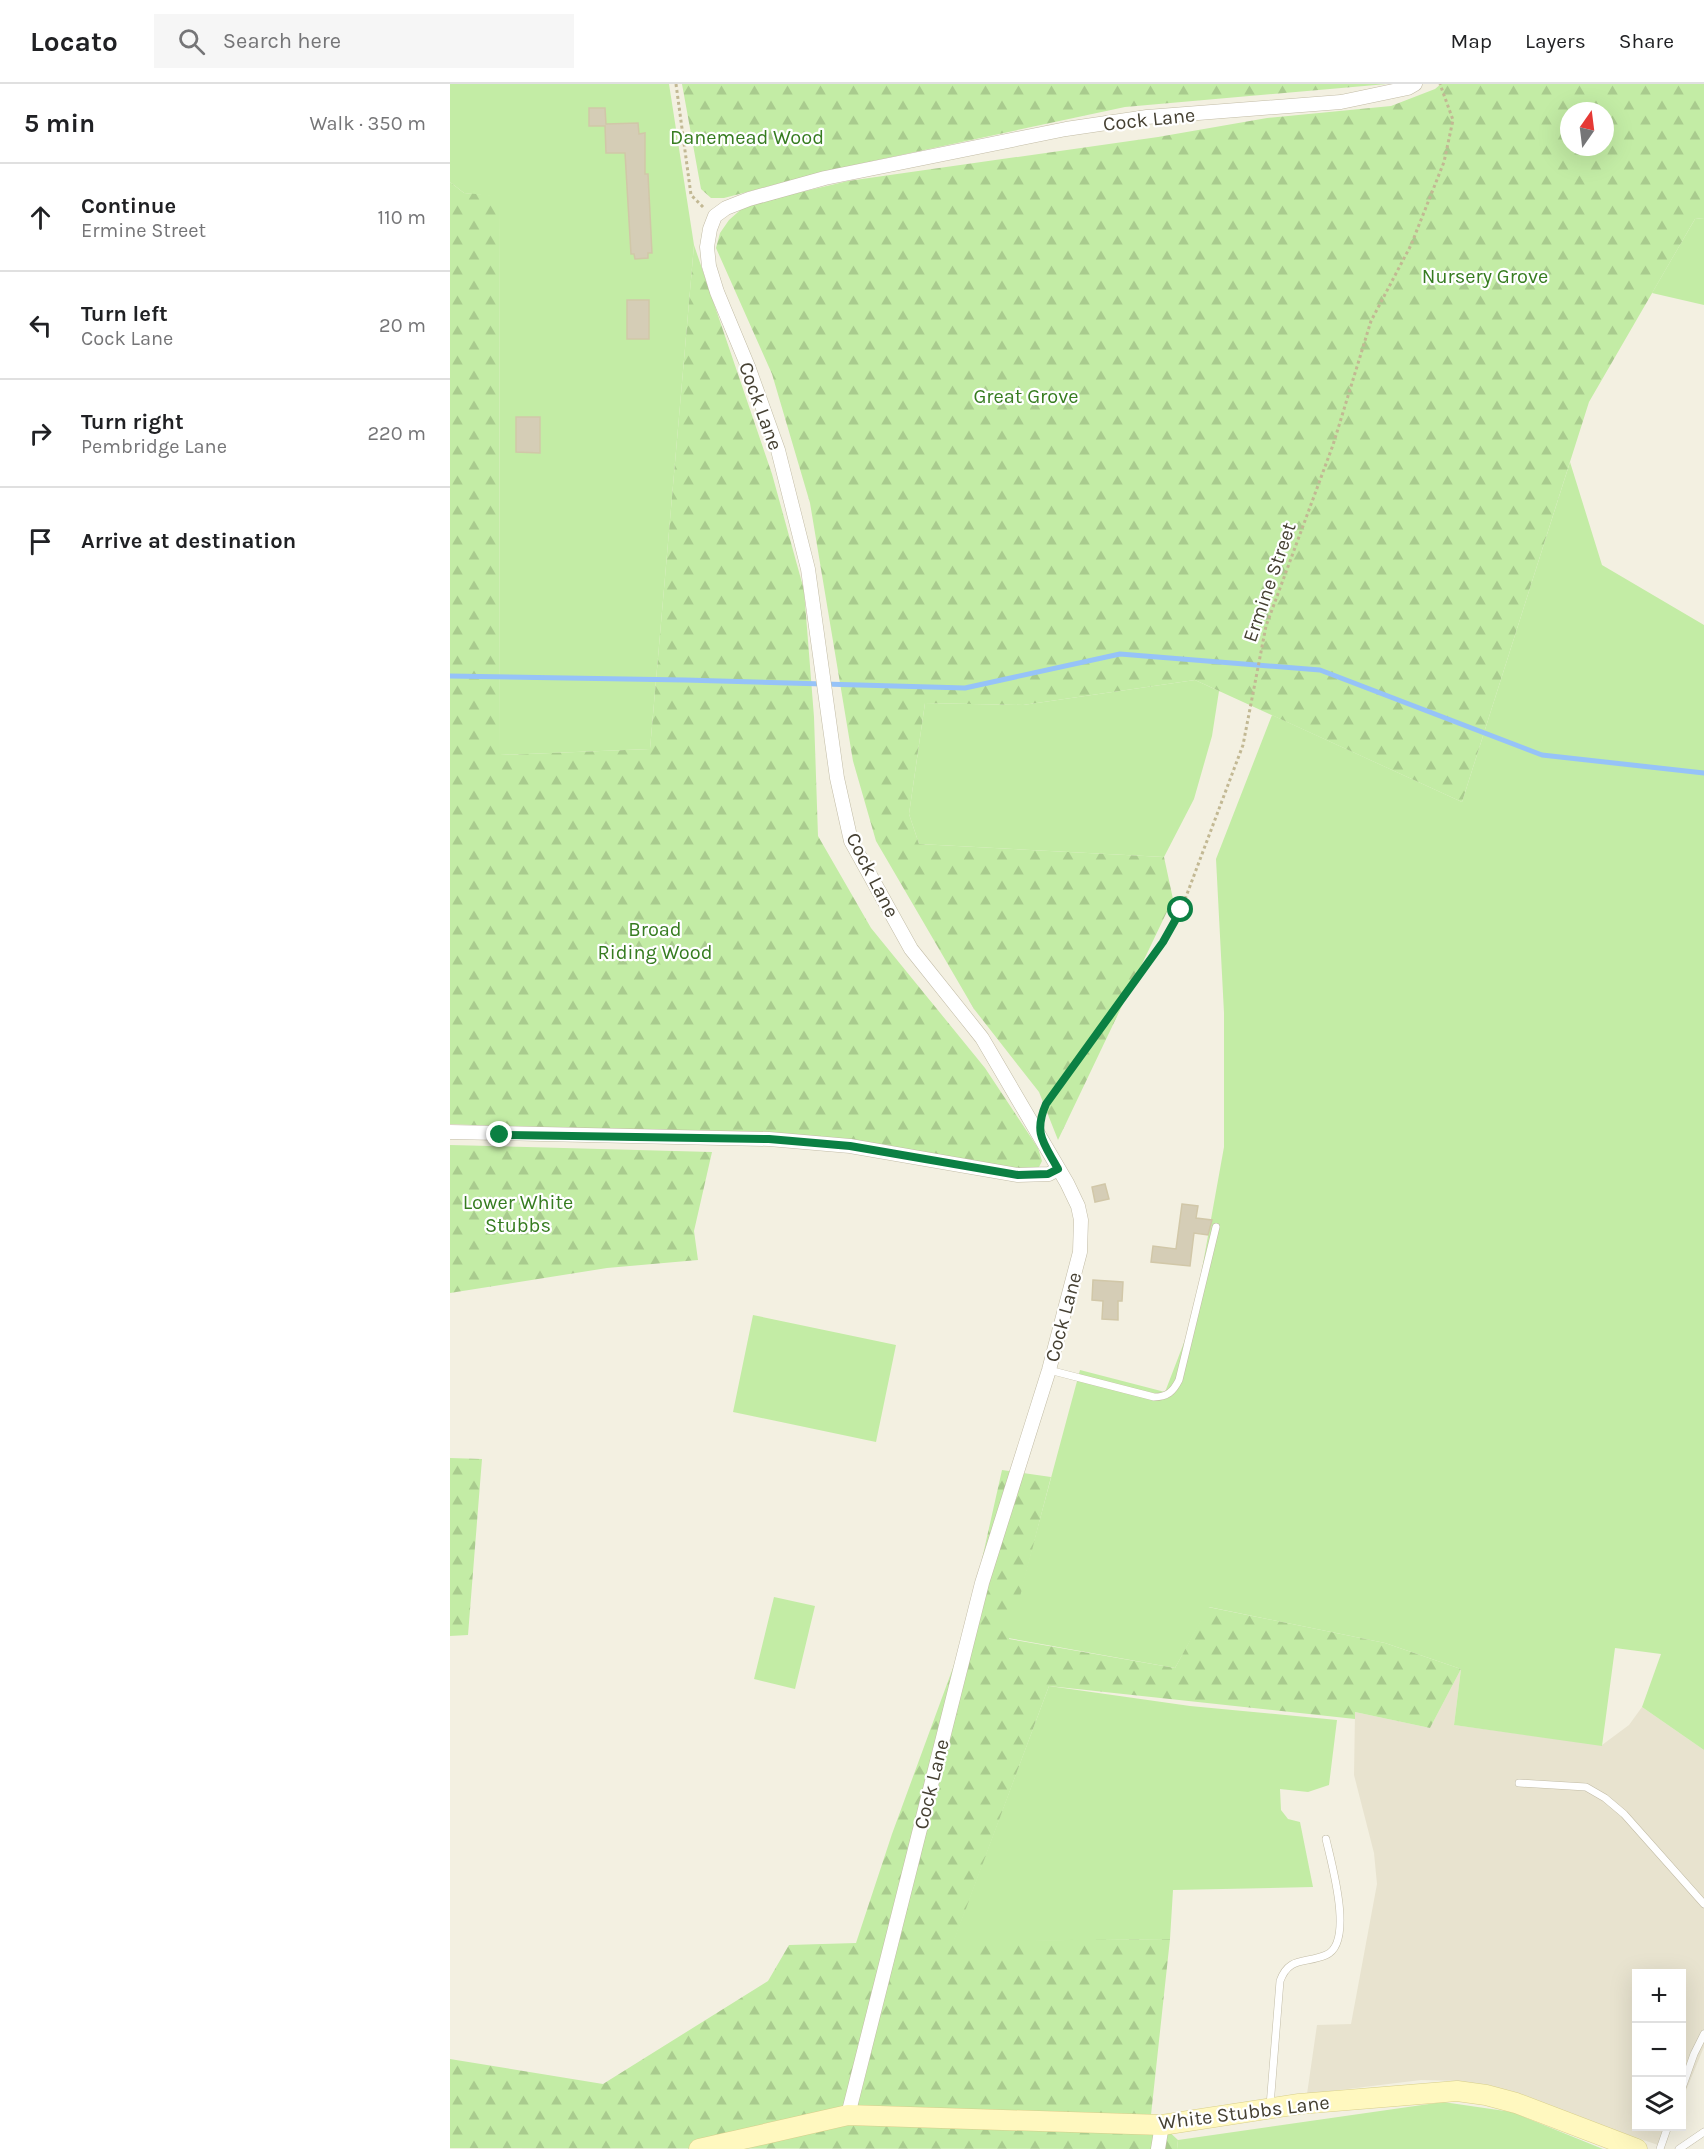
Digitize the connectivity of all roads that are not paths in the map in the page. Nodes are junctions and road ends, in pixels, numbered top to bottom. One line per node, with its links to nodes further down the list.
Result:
1 (1415, 84): 3 (street, Cock Lane)
2 (450, 1132): 3 (street)
3 (1058, 1169): 5 (street, Cock Lane)
4 (1216, 1227): 5 (lane)
5 (1049, 1370): 12 (street, Cock Lane)
6 (1518, 1783): 8 (lane)
7 (1326, 1839): 11 (lane)
8 (1704, 1904)
9 (1704, 2034): 10 (lane)
10 (1686, 2077)
11 (1270, 2108): 13 (street, White Stubbs Lane); 18 (street, White Stubbs Lane)
12 (848, 2115): 13 (street, White Stubbs Lane); 16 (street, White Stubbs Lane)
13 (1162, 2125): 17 (street)
14 (1667, 2131): 19 (lane)
15 (1704, 2132): 20 (lane)
16 (699, 2149)
17 (1158, 2149)
18 (1637, 2149)
19 (1660, 2149)
20 (1679, 2149)

